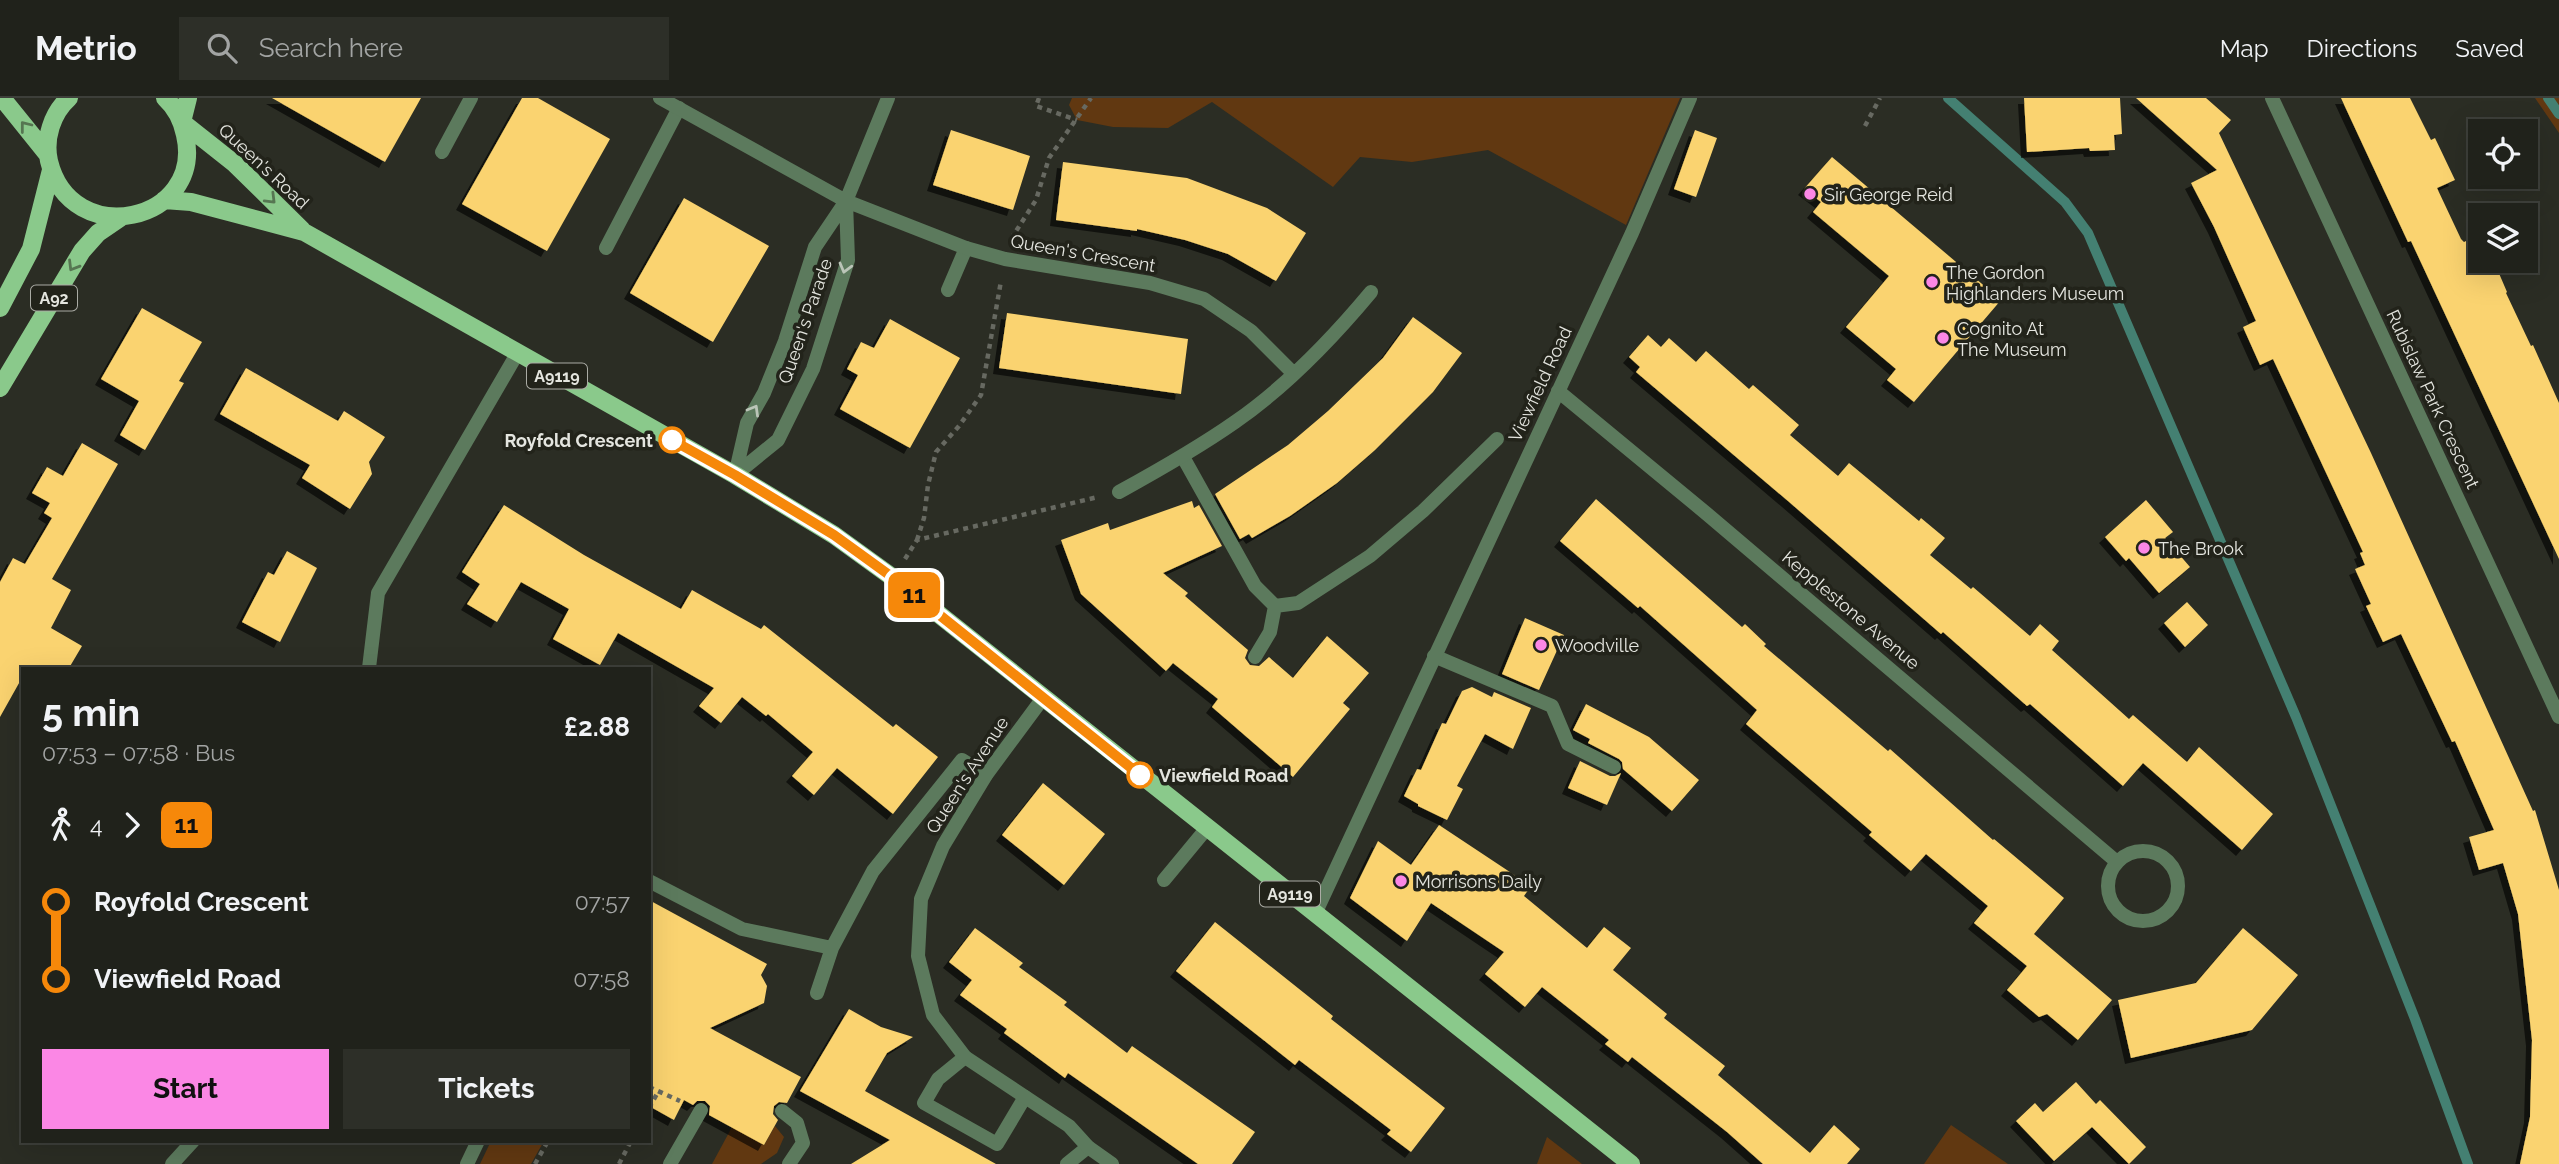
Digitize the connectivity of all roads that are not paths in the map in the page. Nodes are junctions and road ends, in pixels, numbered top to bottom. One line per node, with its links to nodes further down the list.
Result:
1 (2, 98): 13 (main road, one-way to 1)
2 (69, 98): 13 (main road, A92)
3 (165, 98): 11 (main road, Queen's Road)
4 (188, 98): 11 (main road, A92)
5 (471, 98): 12 (street)
6 (660, 98): 10 (street, Queen's Crescent)
7 (888, 98): 15 (street)
8 (1690, 98): 26 (street, Viewfield Road)
9 (2272, 98): 36 (street, Rubislaw Park Crescent)
10 (679, 108): 15 (street, Queen's Crescent); 18 (street)
11 (183, 122): 14 (main road, A92); 17 (main road, Queen's Road / A9119, one-way to 17)
12 (442, 152)
13 (50, 162): 16 (main road); 22 (main road, A92)
14 (164, 200): 16 (main road, A92); 17 (main road, Queen's Road / A9119)
15 (846, 201): 19 (street, Queen's Crescent); 29 (street, Queen's Parade, one-way to 15); 29 (street, Queen's Parade, one-way to 29)
16 (120, 218): 25 (main road, A92, one-way to 25)
17 (304, 232): 23 (main road, A9119)
18 (606, 248)
19 (967, 248): 20 (street); 24 (street, Queen's Crescent)
20 (948, 290)
21 (1371, 292): 24 (street)
22 (0, 308)
23 (517, 354): 29 (main road, A9119); 34 (street)
24 (1294, 374): 28 (street)
25 (0, 388)
26 (1558, 391): 32 (street, Viewfield Road); 40 (street, Kepplestone Avenue)
27 (1497, 439): 31 (street)
28 (1182, 457): 30 (street); 31 (street)
29 (735, 475): 35 (main road, A9119)
30 (1119, 492)
31 (1275, 606): 33 (street)
32 (1434, 656): 37 (street); 43 (street, Viewfield Road)
33 (1255, 657)
34 (369, 667)
35 (1042, 698): 38 (street, Queen's Avenue); 39 (main road, A9119)
36 (2559, 717)
37 (1614, 767)
38 (986, 775): 44 (street); 46 (street, Queen's Avenue)
39 (1207, 828): 41 (street); 43 (main road, A9119)
40 (2117, 862): 40 (street)
41 (1164, 880)
42 (651, 881): 44 (street)
43 (1315, 914): 59 (main road, A9119)
44 (832, 948): 45 (street)
45 (817, 993)
46 (965, 1057): 47 (street, Queen's Avenue); 47 (street)
47 (1025, 1097): 52 (street, Queen's Avenue)
48 (701, 1110): 55 (street)
49 (782, 1111): 56 (street)
50 (191, 1143): 53 (street)
51 (477, 1143): 54 (street)
52 (1088, 1147): 57 (street); 58 (street, Queen's Avenue)
53 (172, 1164)
54 (467, 1164)
55 (670, 1164)
56 (789, 1164)
57 (1067, 1164)
58 (1112, 1164)
59 (1631, 1164)

